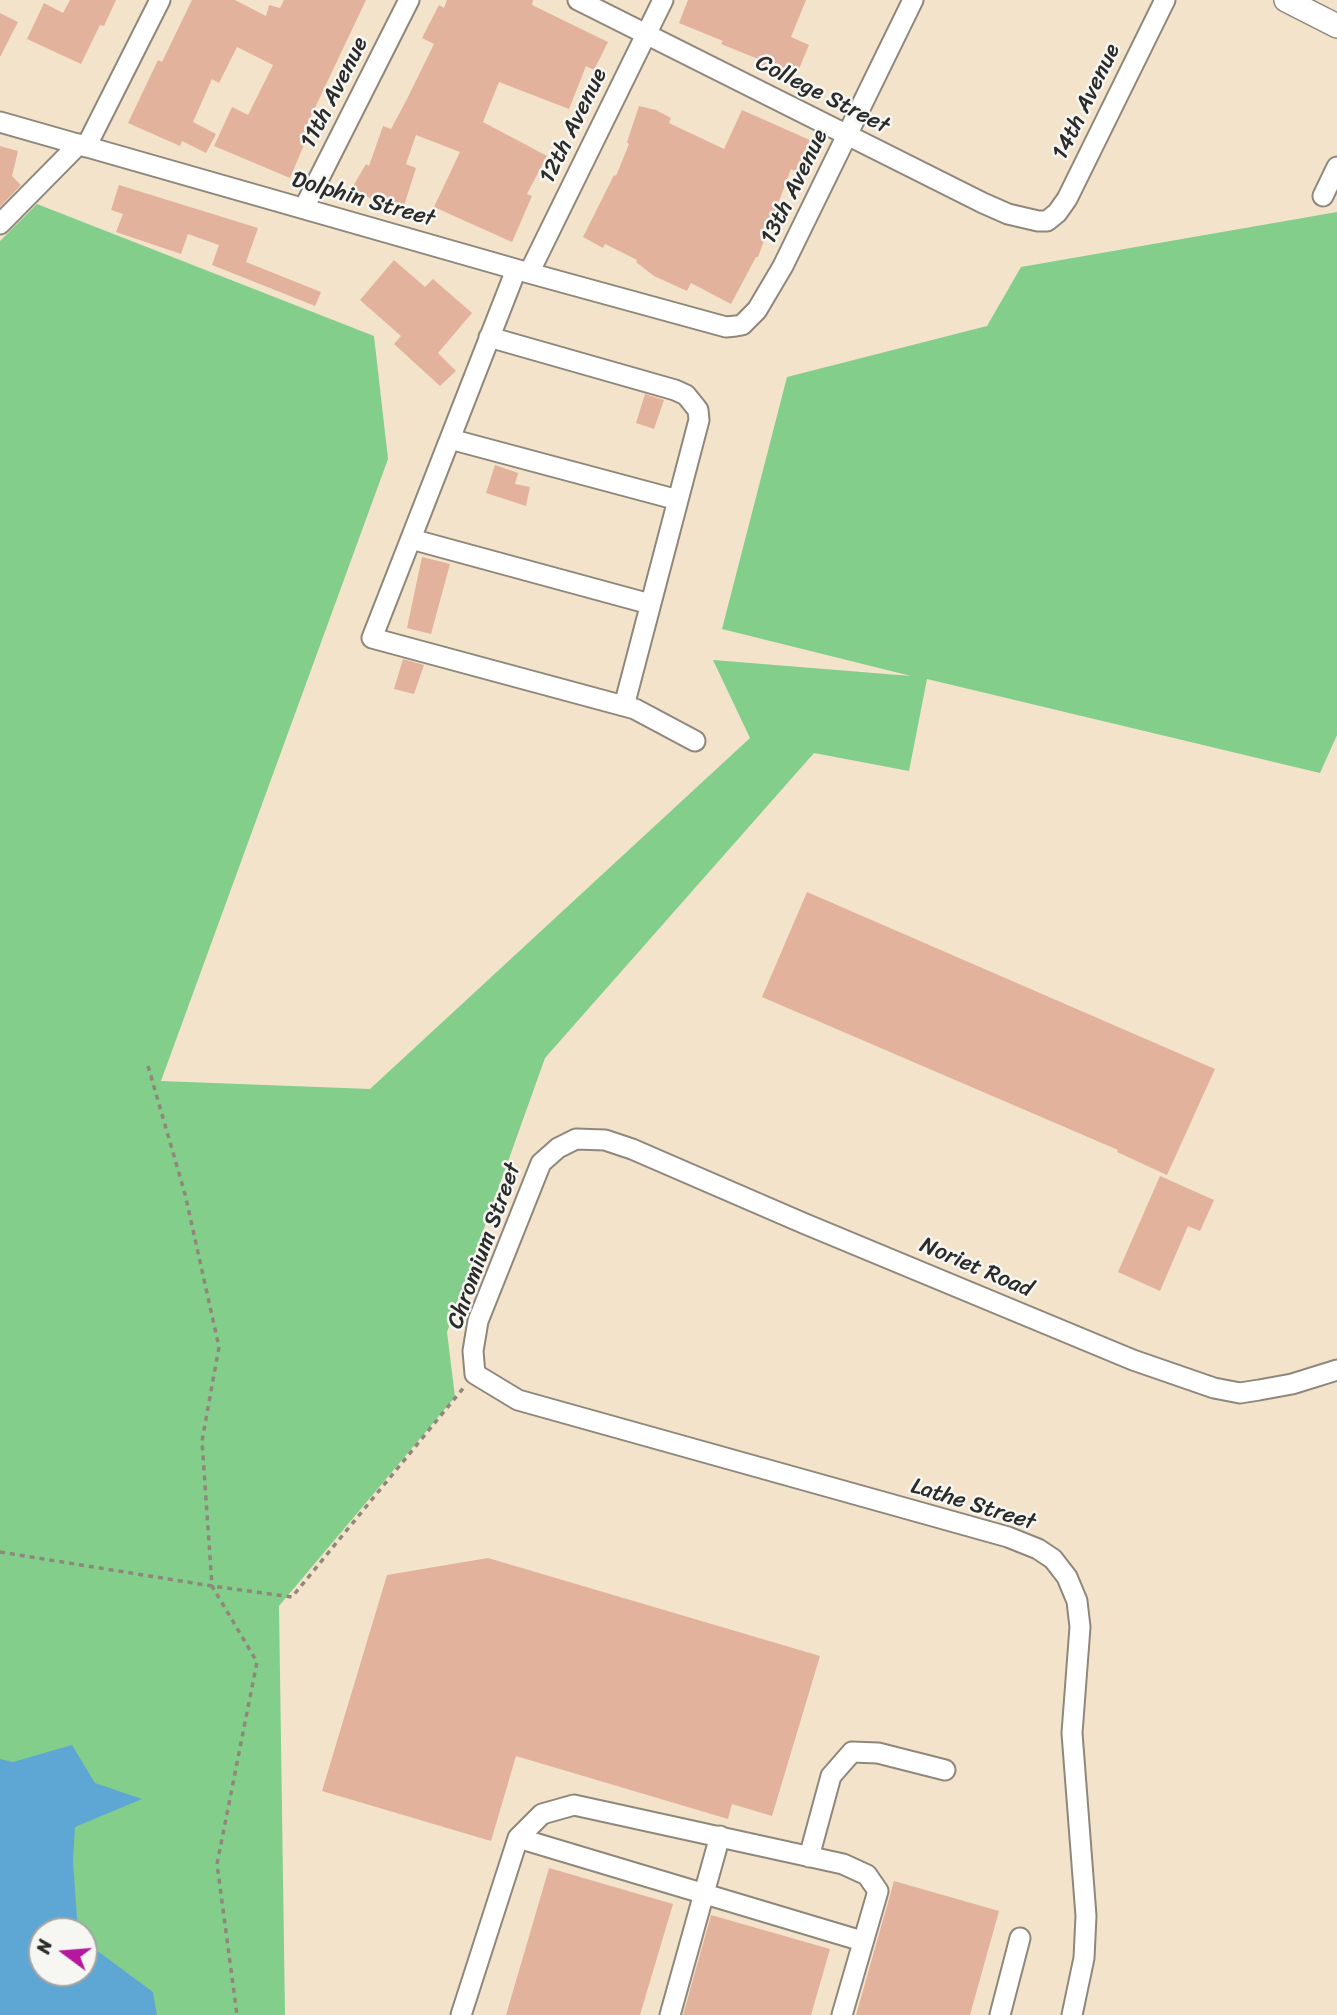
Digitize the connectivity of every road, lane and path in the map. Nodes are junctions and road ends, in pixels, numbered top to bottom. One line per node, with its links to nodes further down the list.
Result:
1 (160, 0): 12 (street)
2 (409, 0): 15 (street, 11th Avenue)
3 (578, 0): 9 (street, College Street)
4 (663, 0): 9 (street, 12th Avenue)
5 (913, 0): 11 (street, 13th Avenue)
6 (1165, 0): 16 (street, 14th Avenue)
7 (1286, 0): 8 (main road)
8 (1337, 26)
9 (646, 34): 11 (street, College Street); 18 (street, 12th Avenue)
10 (0, 121): 12 (street, Dolphin Street)
11 (849, 135): 16 (street, College Street); 19 (street, 13th Avenue)
12 (83, 146): 15 (street, Dolphin Street); 17 (street)
13 (1337, 167): 14 (street)
14 (1323, 196)
15 (304, 208): 18 (street, Dolphin Street)
16 (1047, 221)
17 (0, 224)
18 (522, 272): 19 (street, Dolphin Street); 20 (street, 12th Avenue)
19 (712, 323)
20 (489, 337): 21 (street, 12th Avenue); 22 (street)
21 (450, 439): 22 (street); 23 (street, 12th Avenue)
22 (678, 500): 24 (street)
23 (411, 538): 24 (street); 25 (street, 12th Avenue)
24 (650, 604): 25 (street)
25 (624, 706): 26 (street)
26 (695, 741)
27 (148, 1066): 32 (path)
28 (605, 1140): 29 (street, Noriet Road); 30 (street, Chromium Street)
29 (1337, 1370)
30 (475, 1374): 32 (path); 45 (street, Lathe Street)
31 (0, 1552): 32 (path)
32 (212, 1586): 40 (path)
33 (945, 1770): 36 (street)
34 (720, 1836): 35 (street); 36 (street); 37 (street)
35 (518, 1838): 37 (street); 41 (street)
36 (809, 1857): 39 (street)
37 (704, 1894): 39 (street); 42 (street)
38 (1020, 1938): 44 (street)
39 (862, 1941): 43 (street)
40 (237, 2015)
41 (461, 2015)
42 (670, 2015)
43 (842, 2015)
44 (1000, 2015)
45 (1072, 2015)

